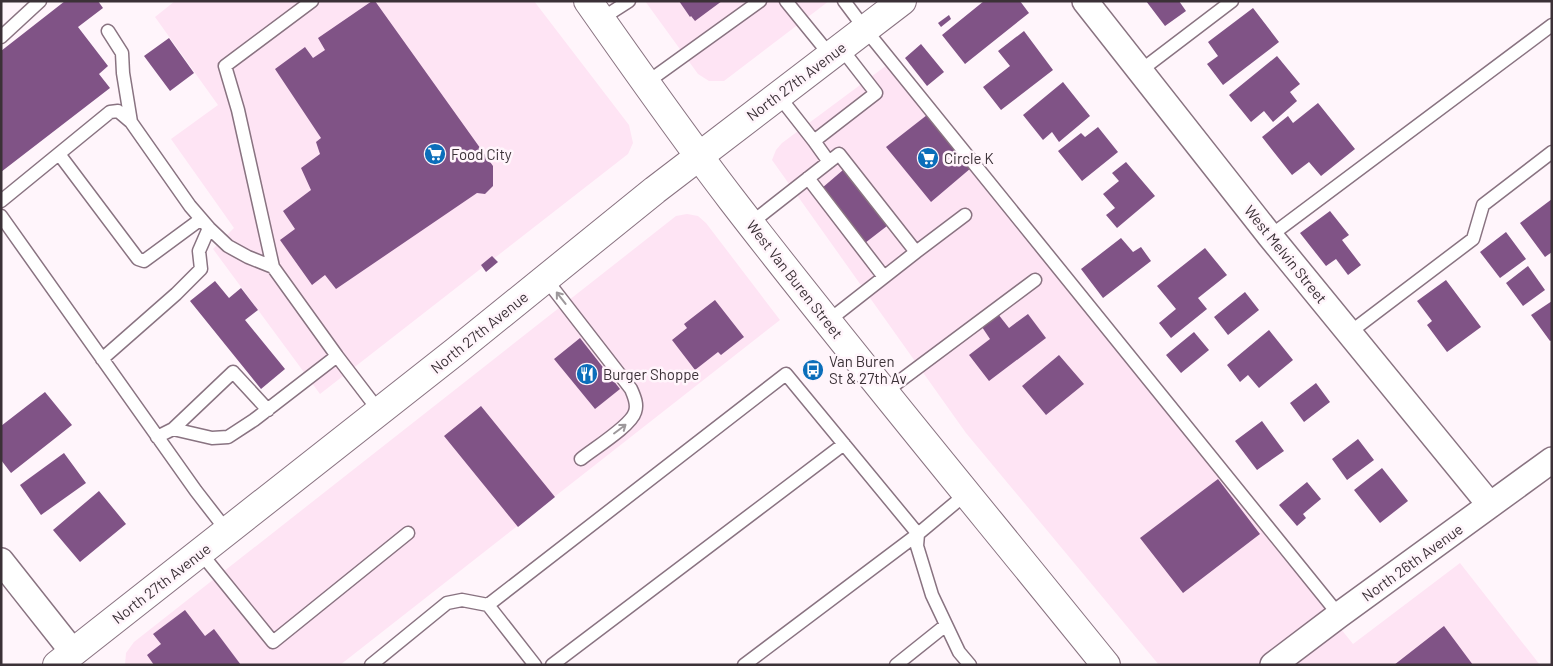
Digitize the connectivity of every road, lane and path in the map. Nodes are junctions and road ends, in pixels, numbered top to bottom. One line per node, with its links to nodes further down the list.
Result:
1 (40, 1): 14 (lane)
2 (312, 1): 33 (lane)
3 (629, 1): 10 (lane)
4 (760, 1): 17 (lane)
5 (786, 1): 15 (lane)
6 (844, 1): 12 (lane)
7 (902, 1): 12 (main road, North 27th Avenue)
8 (1085, 1): 16 (street, West Melvin Street)
9 (1232, 1): 16 (lane)
10 (594, 10): 17 (main road, West Van Buren Street)
11 (1552, 25): 31 (lane)
12 (865, 29): 15 (main road, North 27th Avenue); 57 (lane)
13 (108, 31): 19 (lane)
14 (1, 37)
15 (835, 51): 18 (main road, North 27th Avenue); 20 (lane)
16 (1140, 71): 31 (street, West Melvin Street)
17 (646, 83): 23 (main road, West Van Buren Street)
18 (778, 95): 20 (lane); 23 (main road, North 27th Avenue)
19 (131, 122): 22 (lane); 30 (lane)
20 (814, 141): 24 (lane)
21 (1552, 152): 38 (lane)
22 (59, 154): 26 (lane); 30 (lane)
23 (699, 156): 29 (main road, West Van Buren Street); 35 (main road, North 27th Avenue)
24 (829, 162): 25 (lane); 32 (lane)
25 (808, 178): 29 (lane); 34 (lane)
26 (1, 201)
27 (965, 214): 32 (lane)
28 (1, 216): 40 (lane)
29 (751, 223): 37 (main road, West Van Buren Street)
30 (205, 224): 33 (lane); 40 (lane)
31 (1270, 236): 38 (street, West Melvin Street)
32 (916, 252): 34 (lane)
33 (273, 267): 39 (lane)
34 (884, 277): 37 (lane)
35 (545, 278): 43 (main road, North 27th Avenue); 47 (lane, one-way to 35)
36 (1035, 280): 41 (lane)
37 (828, 321): 41 (main road, West Van Buren Street)
38 (1349, 333): 50 (street, West Melvin Street)
39 (337, 356): 42 (lane); 43 (lane)
40 (102, 359): 45 (lane)
41 (885, 392): 49 (main road, West Van Buren Street)
42 (268, 410): 44 (lane); 44 (lane)
43 (379, 411): 51 (main road, North 27th Avenue)
44 (173, 429): 45 (lane)
45 (157, 437): 51 (lane)
46 (844, 444): 53 (lane); 56 (lane); 62 (lane)
47 (581, 459)
48 (1552, 460): 50 (street, North 26th Avenue)
49 (967, 493): 53 (lane); 66 (main road, West Van Buren Street)
50 (1490, 505): 57 (street, North 26th Avenue)
51 (227, 531): 54 (main road, North 27th Avenue)
52 (408, 533): 54 (lane)
53 (918, 534): 58 (lane); 63 (lane)
54 (200, 552): 59 (main road, North 27th Avenue)
55 (1, 561): 59 (street)
56 (488, 605): 60 (lane); 61 (lane)
57 (1339, 615): 67 (street, North 26th Avenue)
58 (946, 625): 64 (lane); 65 (lane)
59 (71, 660)
60 (372, 665)
61 (535, 665)
62 (552, 665)
63 (744, 665)
64 (896, 665)
65 (970, 665)
66 (1106, 665)
67 (1273, 665)

